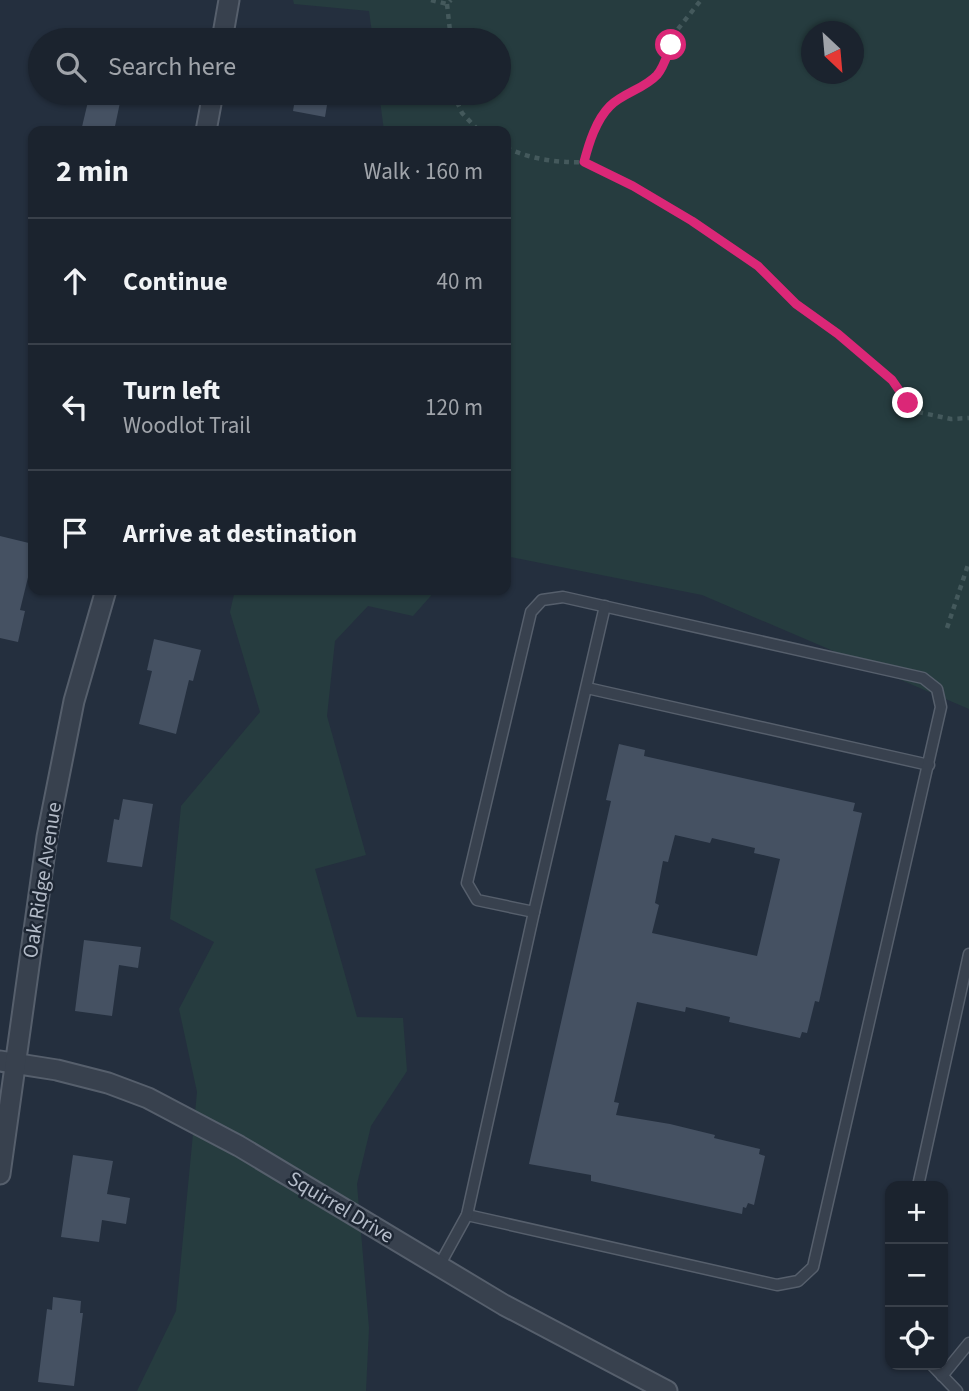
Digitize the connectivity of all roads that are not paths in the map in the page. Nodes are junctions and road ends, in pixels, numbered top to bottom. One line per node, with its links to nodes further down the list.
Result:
1 (229, 0): 2 (street)
2 (224, 28)
3 (211, 105): 4 (street)
4 (207, 126)
5 (105, 595): 11 (street, Oak Ridge Avenue)
6 (606, 606): 7 (lane); 8 (lane); 9 (lane)
7 (587, 688): 8 (lane); 9 (lane)
8 (929, 765): 14 (lane)
9 (534, 912): 14 (lane)
10 (969, 954): 13 (lane)
11 (8, 1062): 12 (street, Oak Ridge Avenue); 15 (street, Squirrel Drive)
12 (0, 1174)
13 (919, 1181)
14 (467, 1215): 15 (lane)
15 (439, 1266): 19 (street, Squirrel Drive)
16 (969, 1343): 18 (lane)
17 (937, 1370): 18 (lane)
18 (942, 1376): 20 (lane)
19 (667, 1391)
20 (957, 1391)

